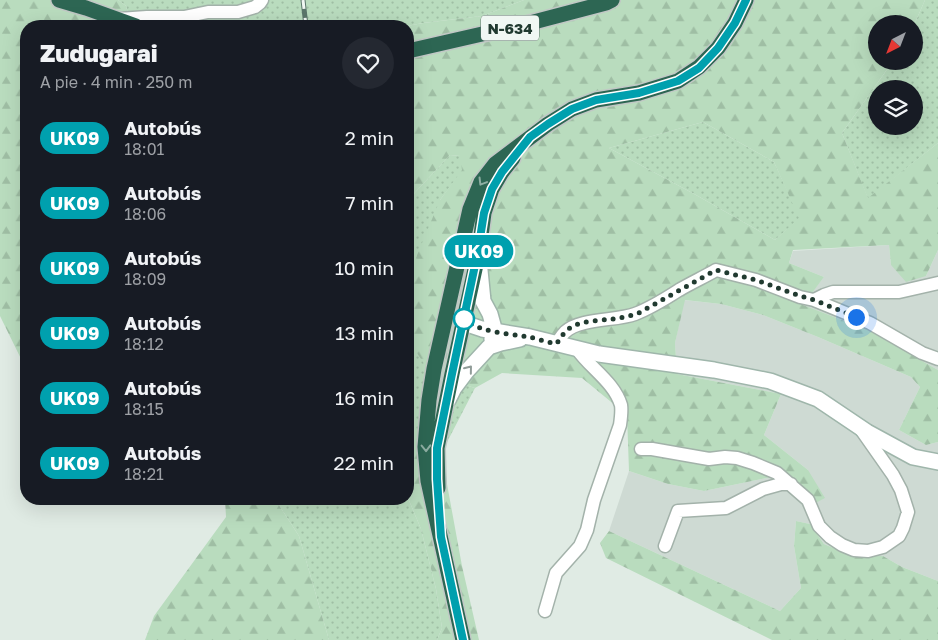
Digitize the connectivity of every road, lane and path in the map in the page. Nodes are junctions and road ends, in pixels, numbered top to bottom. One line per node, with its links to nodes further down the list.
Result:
1 (59, 0): 5 (highway)
2 (262, 0): 5 (street)
3 (612, 0): 6 (highway, N-634)
4 (746, 0): 7 (highway)
5 (119, 20)
6 (414, 50)
7 (530, 137): 8 (highway, one-way to 8); 9 (highway)
8 (462, 245): 12 (highway); 19 (highway)
9 (478, 251): 12 (highway); 13 (main road)
10 (938, 283): 11 (street)
11 (814, 300): 15 (street); 18 (street)
12 (464, 319): 13 (main road); 19 (highway); 20 (highway)
13 (494, 327): 14 (main road); 16 (main road)
14 (530, 337): 15 (main road); 16 (main road)
15 (556, 344): 17 (main road)
16 (489, 347): 20 (main road, one-way to 16)
17 (577, 349): 21 (main road); 27 (street)
18 (938, 359)
19 (429, 400): 25 (highway, one-way to 25)
20 (444, 411): 25 (highway)
21 (860, 428): 23 (main road); 24 (street)
22 (641, 449): 24 (street)
23 (938, 462)
24 (791, 484): 26 (street)
25 (441, 537): 28 (highway)
26 (665, 546)
27 (545, 611)
28 (463, 640)

